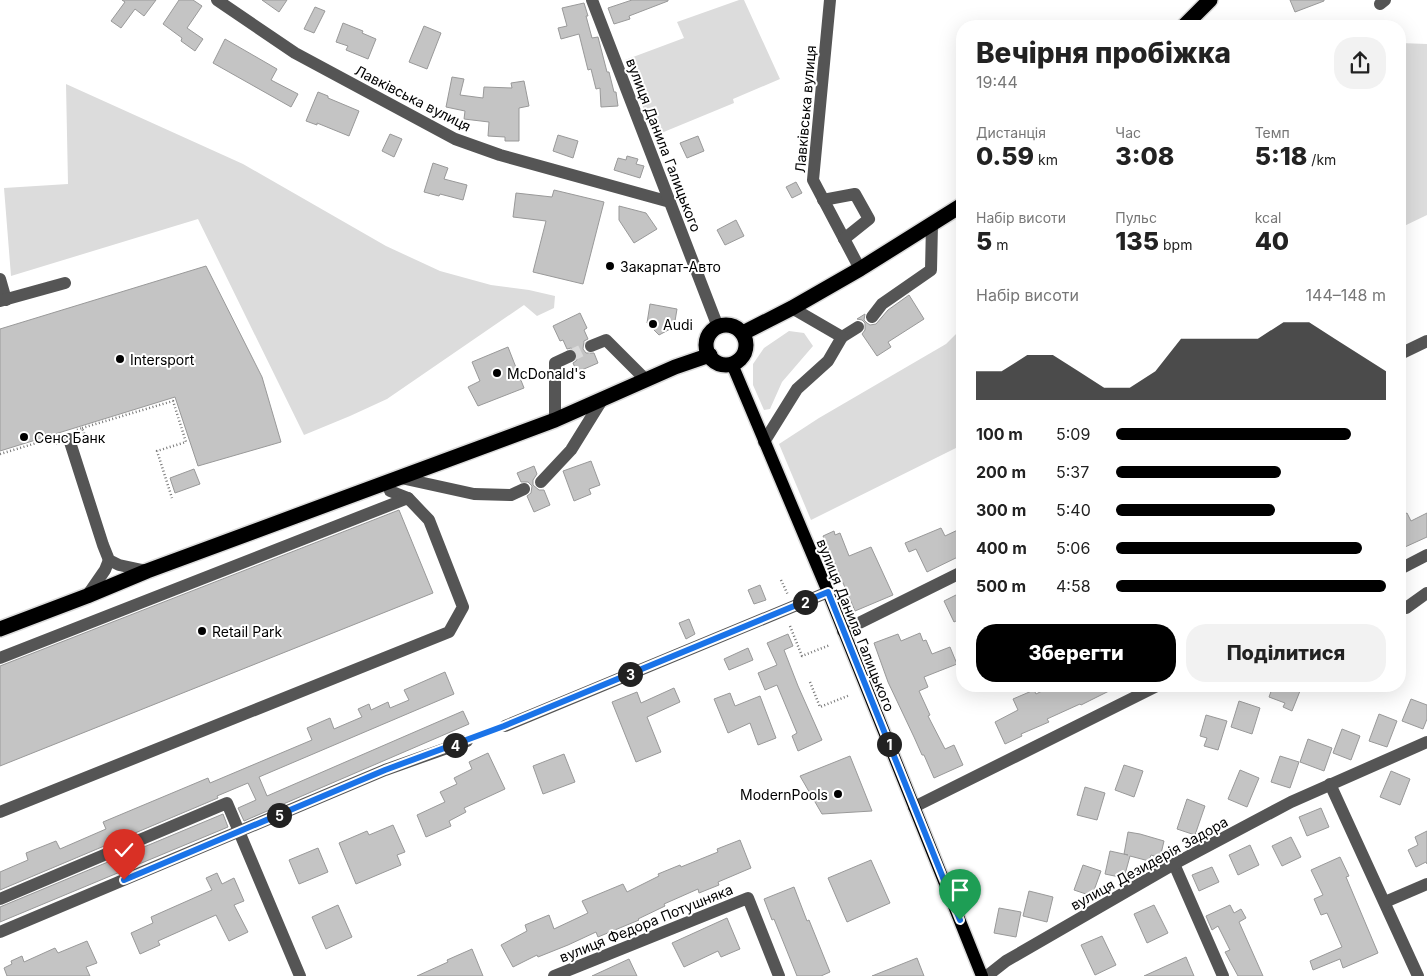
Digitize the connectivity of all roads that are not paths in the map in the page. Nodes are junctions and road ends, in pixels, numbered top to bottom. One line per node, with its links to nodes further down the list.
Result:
1 (217, 0): 7 (street, Лавківська вулиця)
2 (592, 0): 7 (street, вулиця Данила Галицького)
3 (830, 0): 6 (street, Лавківська вулиця)
4 (1210, 0): 5 (highway)
5 (1190, 20)
6 (823, 200): 10 (street, Лавківська вулиця); 10 (street)
7 (670, 202): 17 (street, вулиця Данила Галицького)
8 (956, 208): 9 (highway)
9 (932, 224): 11 (highway); 16 (street)
10 (844, 238): 11 (street, Лавківська вулиця)
11 (860, 269): 15 (highway)
12 (0, 280): 14 (street)
13 (65, 283): 14 (street)
14 (3, 300)
15 (792, 308): 19 (highway); 20 (street)
16 (872, 317)
17 (718, 327): 19 (highway); 24 (highway)
18 (858, 327): 20 (street)
19 (743, 333): 26 (highway)
20 (842, 337): 31 (street)
21 (1427, 341): 23 (street)
22 (591, 346): 27 (street)
23 (1406, 351)
24 (710, 355): 26 (highway); 27 (highway)
25 (570, 356): 29 (street)
26 (732, 364): 31 (main road, вулиця Данила Галицького)
27 (646, 380): 28 (highway)
28 (602, 400): 29 (highway); 33 (street)
29 (555, 420): 32 (highway)
30 (64, 442): 37 (street)
31 (764, 442): 41 (main road, вулиця Данила Галицького)
32 (395, 480): 34 (street); 35 (street); 39 (highway)
33 (541, 482)
34 (524, 489)
35 (408, 498): 47 (street); 54 (street)
36 (1427, 556): 38 (street)
37 (110, 560): 39 (street); 43 (street)
38 (1406, 565)
39 (147, 571): 43 (highway)
40 (956, 575): 46 (street)
41 (828, 592): 46 (main road, вулиця Данила Галицького); 49 (street)
42 (1427, 593): 44 (street)
43 (87, 596): 45 (highway)
44 (1406, 608)
45 (0, 629)
46 (844, 631): 53 (main road, вулиця Данила Галицького)
47 (0, 658)
48 (1145, 692): 53 (street)
49 (504, 726)
50 (467, 740): 55 (street)
51 (1427, 742): 52 (street, вулиця Дезидерія Задора)
52 (1330, 784): 56 (street, вулиця Дезидерія Задора); 59 (street)
53 (914, 807): 64 (main road, вулиця Данила Галицького)
54 (0, 812)
55 (239, 832): 58 (street); 60 (street); 61 (street)
56 (1174, 864): 65 (street, вулиця Дезидерія Задора); 66 (street)
57 (1427, 884): 59 (street)
58 (0, 899)
59 (1385, 902): 67 (street)
60 (0, 932)
61 (300, 976)
62 (554, 976): 63 (street, вулиця Федора Потушняка)
63 (779, 976)
64 (982, 976)
65 (987, 976)
66 (1224, 976)
67 (1418, 976)

